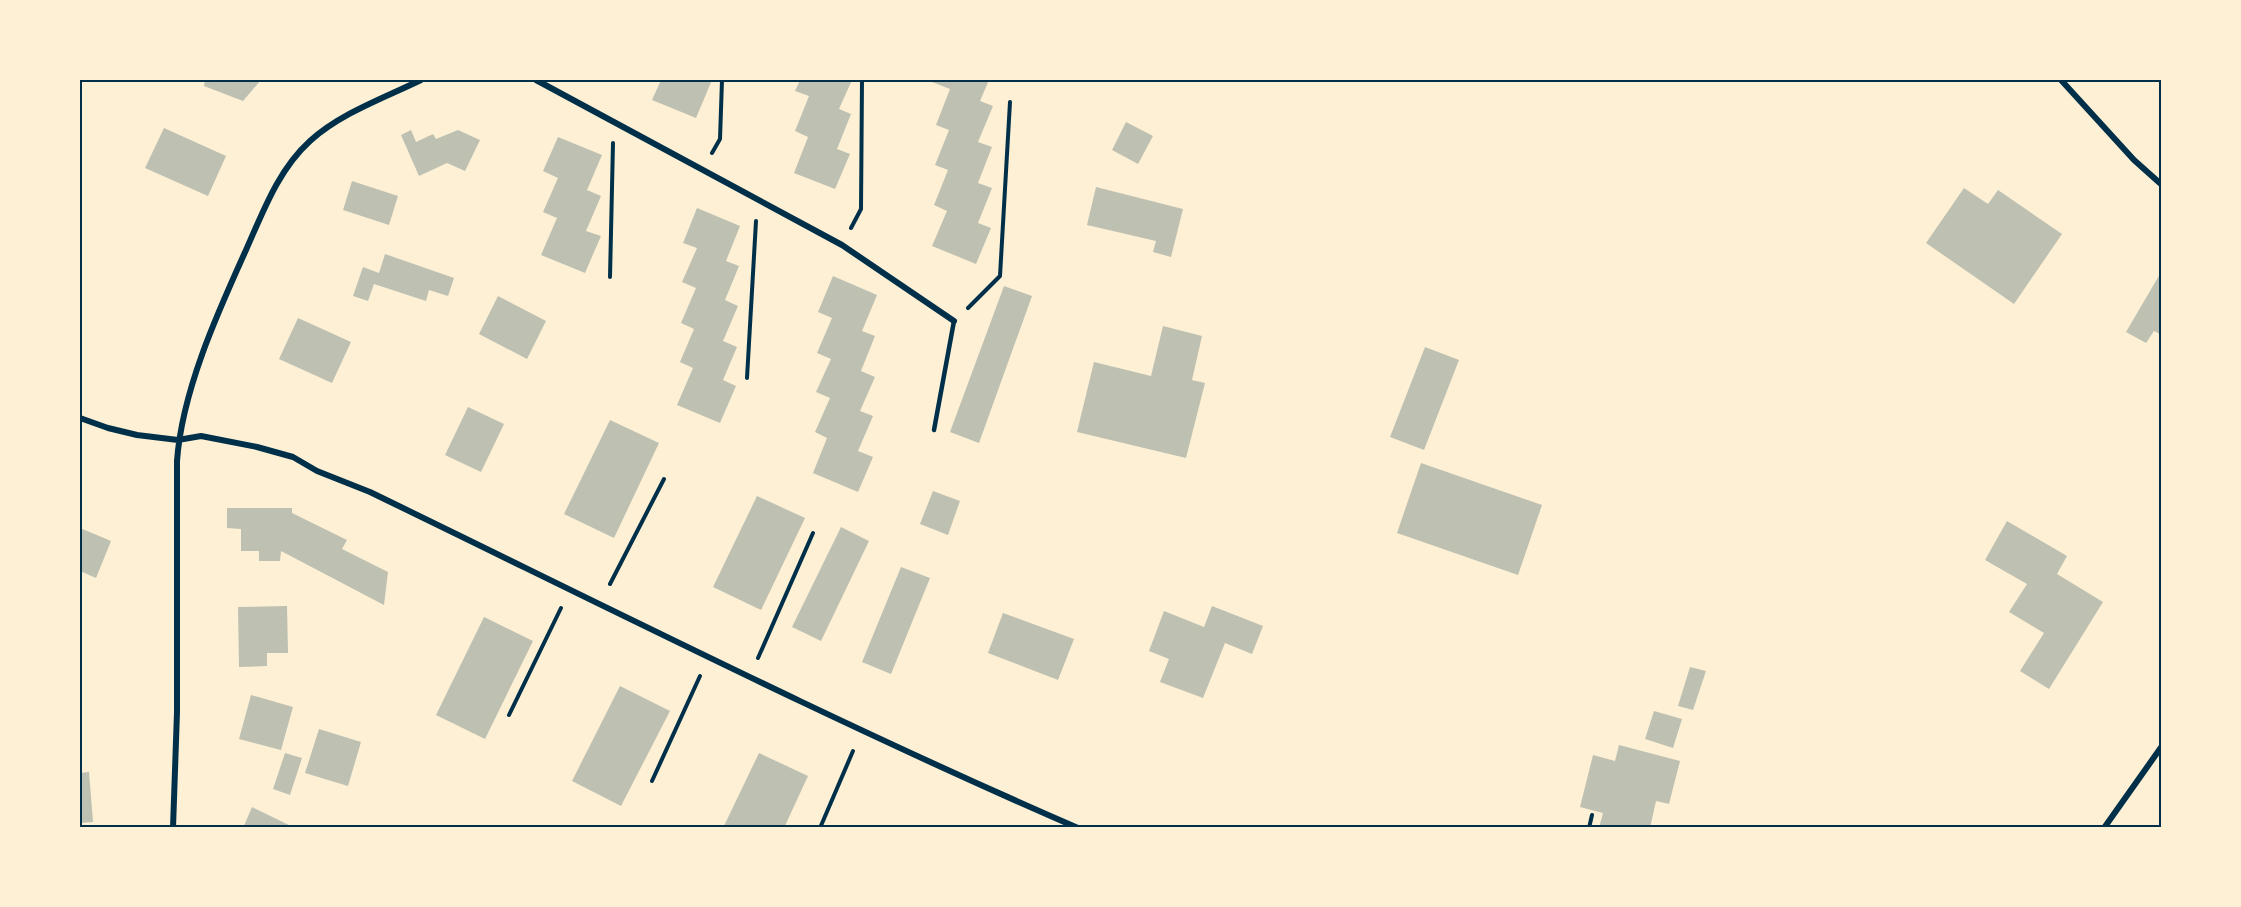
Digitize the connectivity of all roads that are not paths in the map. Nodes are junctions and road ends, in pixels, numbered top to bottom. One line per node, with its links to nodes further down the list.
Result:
1 (421, 80): 8 (street)
2 (536, 80): 5 (street)
3 (2061, 80): 4 (street)
4 (2162, 185)
5 (954, 321): 7 (lane)
6 (80, 418): 8 (street)
7 (934, 430)
8 (178, 440): 10 (street); 11 (street)
9 (2162, 746): 12 (street)
10 (173, 828)
11 (1078, 828)
12 (2104, 828)

